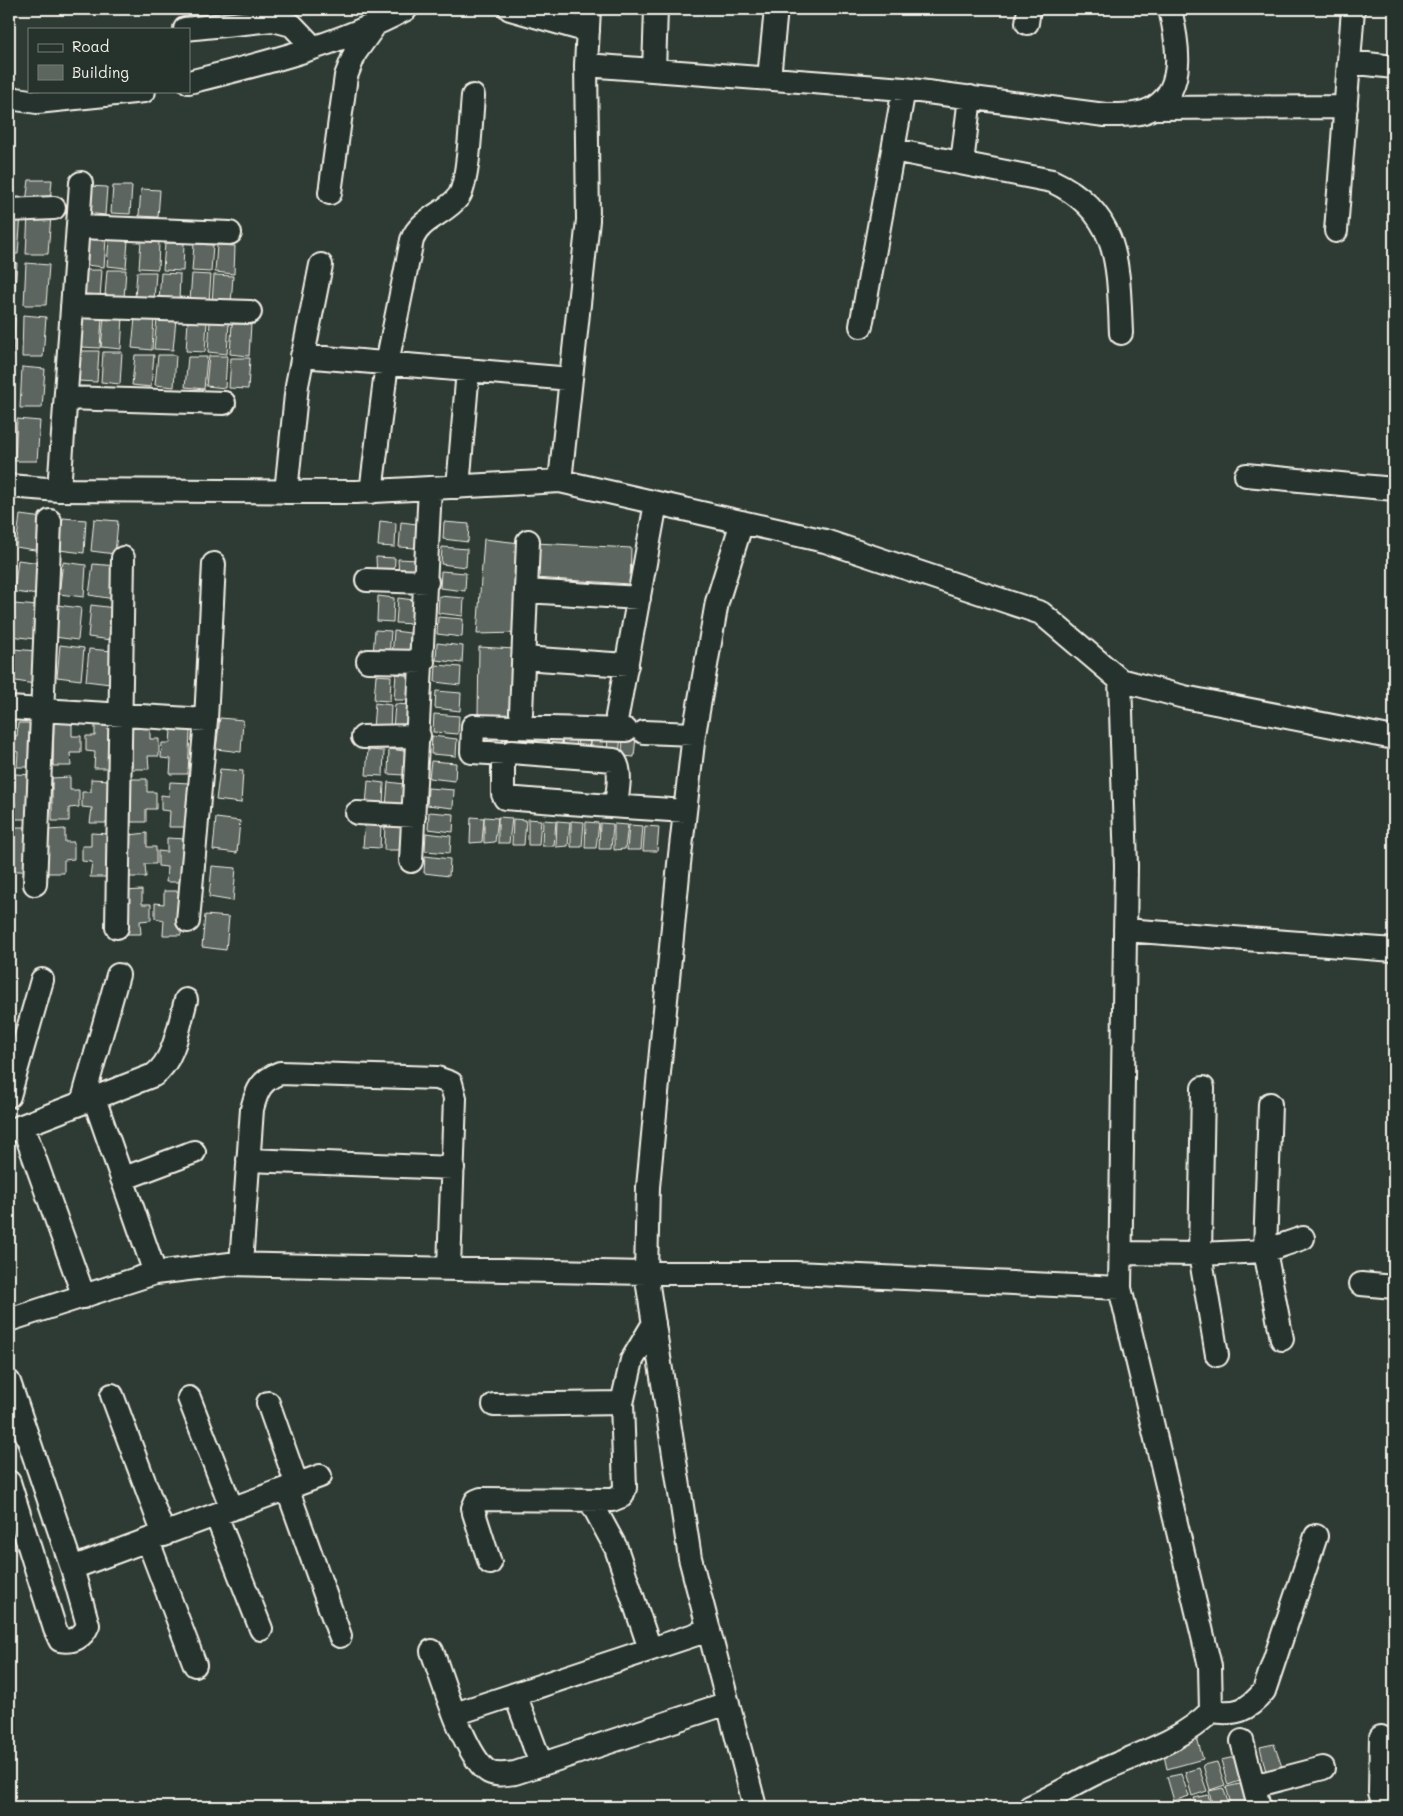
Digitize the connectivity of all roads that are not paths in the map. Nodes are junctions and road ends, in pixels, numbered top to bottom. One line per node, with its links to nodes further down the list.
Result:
1 (406, 9): 8 (street)
2 (510, 9): 7 (street)
3 (656, 9): 14 (street)
4 (776, 9): 15 (street)
5 (1170, 9): 23 (street)
6 (1353, 9): 11 (street)
7 (588, 20): 12 (street)
8 (375, 25): 10 (street); 27 (street)
9 (190, 28): 10 (street)
10 (313, 47): 16 (street)
11 (1349, 62): 13 (street); 22 (street)
12 (586, 66): 14 (street); 41 (street)
13 (1394, 67)
14 (654, 70): 15 (street)
15 (769, 78): 17 (street)
16 (190, 82)
17 (904, 89): 20 (street); 24 (street)
18 (134, 92): 21 (street)
19 (473, 96): 39 (street)
20 (970, 97): 23 (street); 25 (street)
21 (9, 98)
22 (1346, 107): 23 (street); 31 (street)
23 (1155, 108)
24 (893, 150): 25 (street); 36 (street)
25 (962, 163): 37 (street)
26 (81, 183): 30 (street)
27 (330, 193)
28 (54, 208): 29 (street)
29 (9, 210)
30 (79, 227): 32 (street); 34 (street)
31 (1336, 231)
32 (230, 233)
33 (321, 265): 38 (street)
34 (72, 306): 35 (street); 42 (street)
35 (250, 312)
36 (861, 326)
37 (1121, 333)
38 (302, 356): 39 (street); 51 (street)
39 (387, 363): 40 (street); 52 (street)
40 (468, 370): 41 (street); 47 (street)
41 (571, 379): 45 (street)
42 (66, 398): 43 (street); 50 (street)
43 (224, 402)
44 (1246, 475): 49 (street)
45 (560, 481): 47 (street); 53 (street)
46 (9, 486): 50 (street)
47 (458, 487): 48 (street)
48 (430, 488): 52 (street); 60 (street)
49 (1394, 489)
50 (59, 490): 51 (street)
51 (286, 492): 52 (street)
52 (371, 492)
53 (656, 503): 55 (street); 62 (street)
54 (50, 521): 69 (street)
55 (742, 522): 67 (street); 74 (street)
56 (528, 541): 61 (street)
57 (123, 558): 71 (street)
58 (214, 564): 72 (street)
59 (367, 580): 60 (street)
60 (427, 582): 65 (street)
61 (526, 591): 62 (street); 63 (street)
62 (639, 598): 66 (street)
63 (523, 658): 66 (street); 70 (street)
64 (368, 661): 65 (street)
65 (423, 662): 75 (street)
66 (627, 664): 73 (street)
67 (1120, 680): 77 (street); 87 (street)
68 (9, 708): 69 (street)
69 (43, 710): 71 (street); 84 (street)
70 (521, 713)
71 (120, 714): 72 (street); 86 (street)
72 (206, 720): 85 (street)
73 (629, 726): 74 (street); 78 (street)
74 (694, 734): 80 (street)
75 (419, 736): 76 (street); 82 (street)
76 (363, 737)
77 (1394, 738)
78 (505, 754): 79 (street); 79 (street)
79 (616, 806): 80 (street)
80 (686, 811): 108 (street)
81 (357, 813): 82 (street)
82 (414, 816): 83 (street)
83 (411, 861)
84 (36, 884)
85 (188, 921)
86 (117, 927)
87 (1125, 930): 88 (street); 103 (street)
88 (1394, 950)
89 (118, 975): 94 (street)
90 (42, 980): 93 (street)
91 (186, 1000): 94 (street)
92 (1203, 1088): 104 (street)
93 (9, 1096)
94 (88, 1101): 96 (street); 100 (street)
95 (1270, 1104): 102 (street)
96 (16, 1129): 112 (street)
97 (194, 1152): 100 (street)
98 (248, 1160): 99 (street); 99 (street); 105 (street)
99 (452, 1168): 106 (street)
100 (122, 1179): 107 (street)
101 (1303, 1238): 102 (street)
102 (1265, 1251): 104 (street); 115 (street)
103 (1121, 1253): 104 (street); 111 (street)
104 (1200, 1254): 116 (street)
105 (240, 1264): 106 (street); 107 (street)
106 (449, 1267): 108 (street)
107 (155, 1273): 112 (street)
108 (646, 1273): 111 (street); 114 (street)
109 (1361, 1284): 110 (street)
110 (1394, 1287)
111 (1120, 1288): 140 (street)
112 (84, 1297): 113 (street)
113 (9, 1320)
114 (654, 1323): 121 (street); 133 (street)
115 (1282, 1339)
116 (1217, 1355)
117 (9, 1382): 131 (street)
118 (112, 1395): 129 (street)
119 (189, 1398): 127 (street)
120 (268, 1403): 125 (street)
121 (622, 1403): 122 (street); 126 (street)
122 (494, 1405)
123 (320, 1476): 125 (street)
124 (9, 1482): 131 (street)
125 (292, 1486): 127 (street); 134 (street)
126 (590, 1500): 130 (street); 135 (street)
127 (224, 1512): 129 (street); 132 (street)
128 (1316, 1536): 140 (street)
129 (156, 1538): 131 (street); 137 (street)
130 (490, 1563)
131 (72, 1568)
132 (261, 1629)
133 (708, 1630): 135 (street); 139 (street)
134 (340, 1636)
135 (650, 1649): 138 (street)
136 (432, 1651): 141 (street)
137 (195, 1665)
138 (514, 1694): 141 (street); 144 (street)
139 (728, 1702): 144 (street); 147 (street)
140 (1211, 1711): 148 (street)
141 (455, 1714): 144 (street)
142 (1381, 1737): 149 (street)
143 (1242, 1741): 146 (street)
144 (541, 1764)
145 (1323, 1768): 146 (street)
146 (1256, 1797)
147 (755, 1807)
148 (1030, 1807)
149 (1392, 1807)

